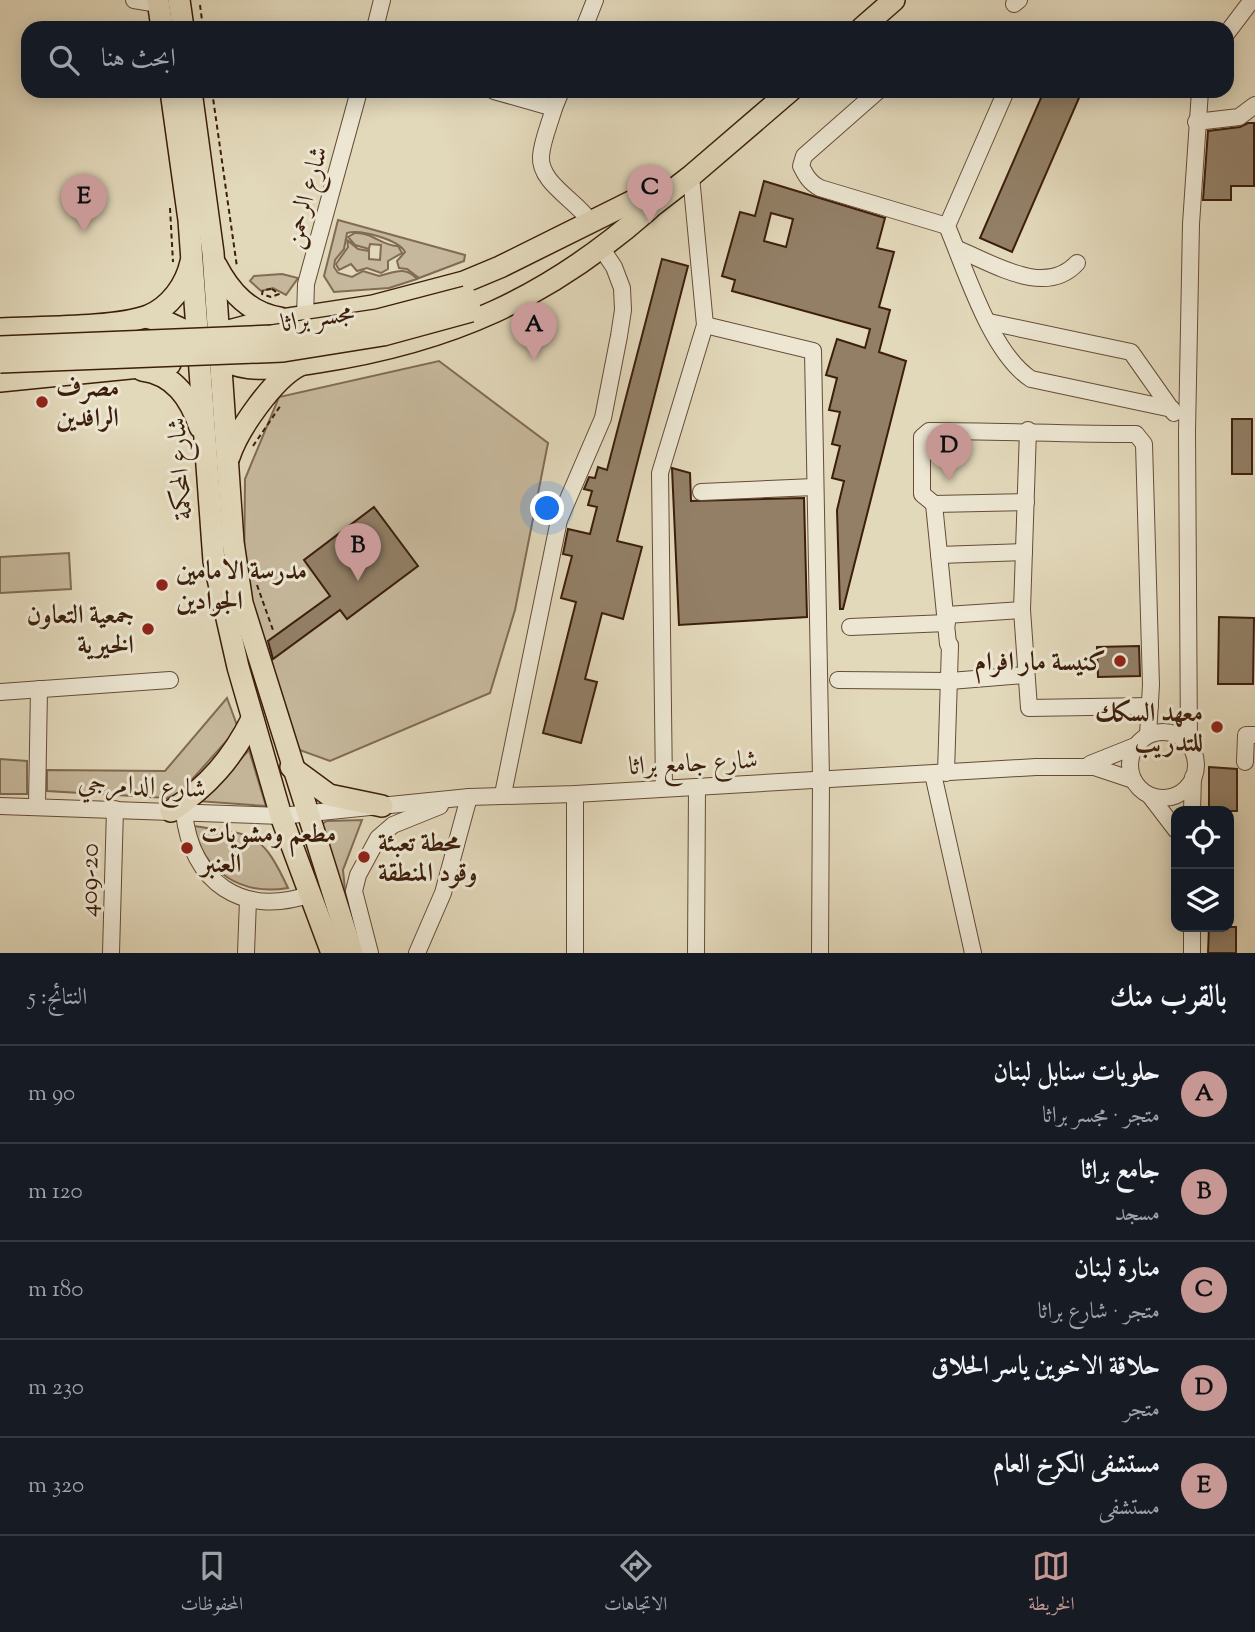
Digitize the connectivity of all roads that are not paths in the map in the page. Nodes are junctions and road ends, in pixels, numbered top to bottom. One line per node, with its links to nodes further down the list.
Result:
1 (134, 0): 7 (street)
2 (382, 0): 10 (street)
3 (595, 0): 11 (street)
4 (877, 0): 12 (main road)
5 (894, 0): 13 (main road)
6 (1252, 0): 14 (street)
7 (174, 2): 8 (main road); 9 (main road)
8 (165, 21)
9 (181, 21)
10 (377, 21)
11 (587, 21)
12 (854, 21)
13 (870, 21)
14 (1234, 24)
15 (172, 98): 34 (main road, شارع المحكمة)
16 (191, 98): 34 (main road, شارع المحكمة)
17 (357, 98): 37 (street, شارع الرحمن)
18 (519, 98): 26 (street)
19 (558, 98): 26 (street)
20 (768, 98): 29 (main road)
21 (782, 98): 28 (main road)
22 (870, 98): 31 (street)
23 (1003, 98): 31 (street)
24 (1198, 98): 27 (street)
25 (1255, 106): 27 (street)
26 (554, 108): 30 (street)
27 (1196, 122): 52 (street)
28 (691, 176): 29 (main road); 39 (street)
29 (645, 203): 30 (main road); 32 (main road); 36 (main road, مجسر براثا)
30 (589, 220): 37 (main road)
31 (947, 226): 33 (street)
32 (603, 249): 46 (main road); 85 (street)
33 (957, 249): 35 (street); 38 (street)
34 (202, 253): 37 (main road); 40 (main road); 42 (main road, شارع المحكمة)
35 (1077, 264)
36 (470, 304): 43 (main road, مجسر براثا, bridge); 44 (main road, مجسر براثا, bridge)
37 (297, 318): 42 (main road); 46 (main road)
38 (989, 322): 50 (street); 50 (street)
39 (705, 325): 55 (street); 83 (street)
40 (141, 327): 41 (main road); 42 (main road)
41 (0, 329)
42 (208, 330): 47 (main road, شارع المحكمة)
43 (0, 347)
44 (0, 362)
45 (170, 364): 48 (main road)
46 (306, 364): 47 (main road); 54 (main road)
47 (214, 366): 53 (main road, شارع المحكمة); 54 (main road, شارع المحكمة)
48 (127, 369): 49 (main road); 53 (main road)
49 (0, 381)
50 (1172, 409): 52 (street)
51 (1028, 430): 57 (street); 58 (street); 70 (street)
52 (1187, 432): 74 (street)
53 (205, 441): 71 (main road, شارع المحكمة)
54 (228, 463): 78 (main road, شارع المحكمة)
55 (814, 487): 56 (street); 81 (street)
56 (701, 492)
57 (1026, 502): 58 (street); 59 (street)
58 (934, 504): 60 (street)
59 (1024, 552): 60 (street); 61 (street)
60 (939, 555): 62 (street)
61 (1022, 610): 62 (street); 64 (street)
62 (946, 619): 63 (street); 67 (street)
63 (850, 627)
64 (1025, 675): 67 (street); 70 (street)
65 (170, 680): 68 (street)
66 (838, 680): 67 (street)
67 (950, 681): 79 (street)
68 (40, 689): 69 (street); 89 (street)
69 (0, 692)
70 (1150, 706): 72 (street)
71 (253, 719): 94 (main road); 96 (main road, شارع المحكمة)
72 (1149, 735): 74 (street); 75 (street)
73 (1255, 735): 76 (street)
74 (1189, 745): 80 (street)
75 (1135, 746): 77 (street, شارع جامع براثا); 82 (street)
76 (1245, 762)
77 (1084, 765): 79 (street, شارع جامع براثا); 82 (street, شارع جامع براثا)
78 (291, 767): 91 (main road); 95 (main road, شارع المحكمة)
79 (939, 773): 81 (street, شارع جامع براثا); 110 (street)
80 (1193, 777): 87 (street); 92 (street)
81 (821, 779): 84 (street, شارع جامع براثا); 109 (street)
82 (1133, 780): 87 (street)
83 (664, 788): 84 (street, شارع جامع براثا); 86 (street, شارع جامع براثا)
84 (697, 788): 108 (street)
85 (503, 794): 86 (street, شارع جامع براثا); 88 (street, شارع جامع براثا)
86 (575, 794): 107 (street)
87 (1150, 796): 97 (street)
88 (469, 797): 91 (street, شارع جامع براثا); 105 (street); 106 (street)
89 (37, 804): 90 (street, شارع الدامرجي); 93 (street, شارع الدامرجي)
90 (0, 806)
91 (382, 806): 95 (street, شارع جامع براثا)
92 (1192, 806)
93 (115, 809): 94 (street, شارع الدامرجي); 101 (street, 409-20)
94 (177, 812): 96 (street, شارع الدامرجي); 99 (street)
95 (306, 815): 96 (street, شارع الدامرجي); 104 (main road, شارع المحكمة)
96 (281, 816): 98 (main road, شارع المحكمة)
97 (1171, 823)
98 (311, 894): 99 (street); 103 (main road, شارع المحكمة)
99 (248, 900): 102 (street)
100 (1192, 932): 111 (street)
101 (111, 953)
102 (246, 953)
103 (332, 953)
104 (352, 953)
105 (370, 953)
106 (417, 953)
107 (575, 953)
108 (696, 953)
109 (820, 953)
110 (973, 953)
111 (1192, 953)

